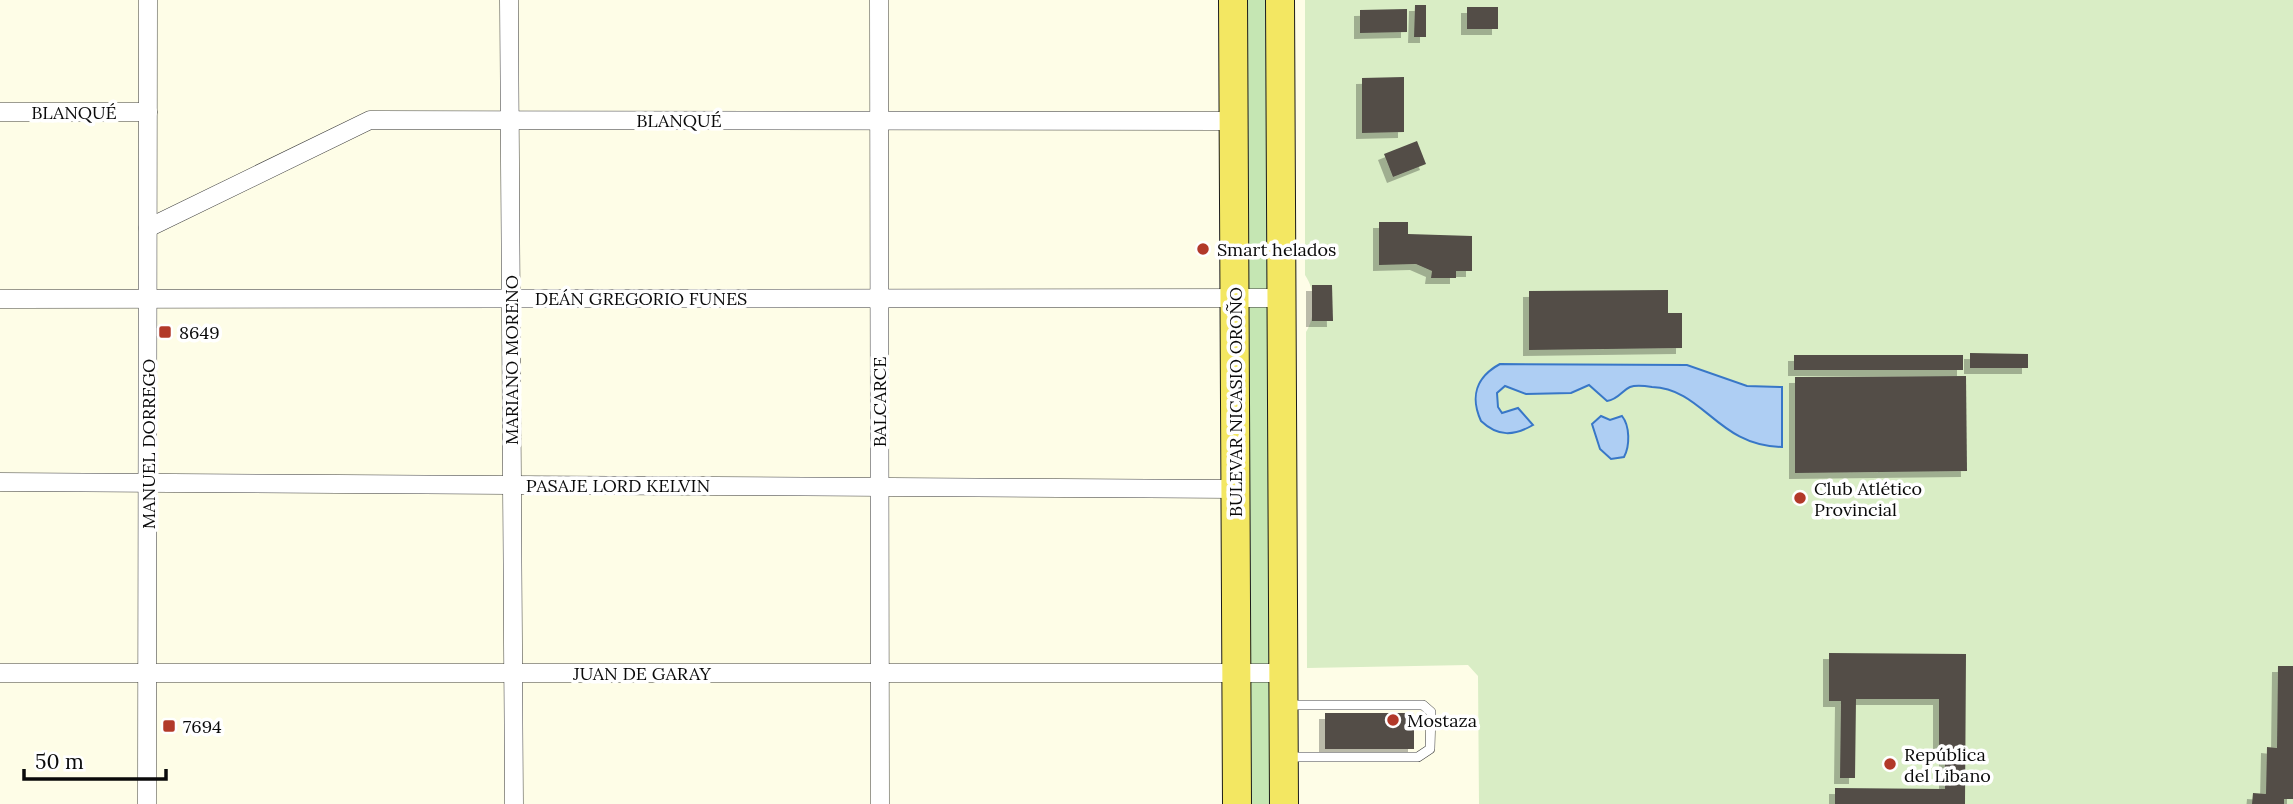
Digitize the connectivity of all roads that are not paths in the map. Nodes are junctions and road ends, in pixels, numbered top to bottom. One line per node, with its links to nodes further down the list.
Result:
1 (148, 0): 7 (street, MANUEL DORREGO)
2 (509, 0): 8 (street, MARIANO MORENO)
3 (879, 0): 9 (street, BALCARCE)
4 (1233, 0): 10 (main road, BULEVAR NICASIO OROÑO)
5 (1280, 0): 14 (main road)
6 (0, 112): 7 (street, BLANQUÉ)
7 (148, 112): 11 (street, MANUEL DORREGO)
8 (510, 120): 9 (street, BLANQUÉ); 11 (street, BLANQUÉ); 17 (street, MARIANO MORENO)
9 (879, 120): 10 (street, BLANQUÉ); 12 (street, BALCARCE)
10 (1234, 121): 13 (main road, BULEVAR NICASIO OROÑO)
11 (148, 228): 16 (street, MANUEL DORREGO)
12 (879, 298): 13 (street, DEÁN GREGORIO FUNES); 17 (street, DEÁN GREGORIO FUNES); 21 (street, BALCARCE)
13 (1235, 298): 14 (street, DEÁN GREGORIO FUNES); 22 (main road, BULEVAR NICASIO OROÑO)
14 (1282, 298): 28 (main road)
15 (0, 299): 16 (street, DEÁN GREGORIO FUNES)
16 (148, 299): 17 (street, DEÁN GREGORIO FUNES); 19 (street, MANUEL DORREGO)
17 (511, 299): 20 (street, MARIANO MORENO)
18 (0, 482): 19 (street, PASAJE LORD KELVIN)
19 (148, 483): 20 (street, PASAJE LORD KELVIN); 24 (street, MANUEL DORREGO)
20 (512, 485): 21 (street, PASAJE LORD KELVIN); 25 (street, MARIANO MORENO)
21 (880, 487): 22 (street, PASAJE LORD KELVIN); 26 (street, BALCARCE)
22 (1236, 489): 27 (main road, BULEVAR NICASIO OROÑO)
23 (0, 673): 24 (street, JUAN DE GARAY)
24 (148, 673): 25 (street, JUAN DE GARAY); 31 (street, MANUEL DORREGO)
25 (513, 673): 26 (street, JUAN DE GARAY); 32 (street, MARIANO MORENO)
26 (880, 673): 27 (street, JUAN DE GARAY); 33 (street, BALCARCE)
27 (1236, 673): 28 (street, JUAN DE GARAY); 34 (main road, BULEVAR NICASIO OROÑO)
28 (1283, 673): 29 (main road)
29 (1283, 705): 30 (main road); 30 (lane)
30 (1283, 757): 35 (main road)
31 (147, 804)
32 (514, 804)
33 (880, 804)
34 (1237, 804)
35 (1284, 804)

